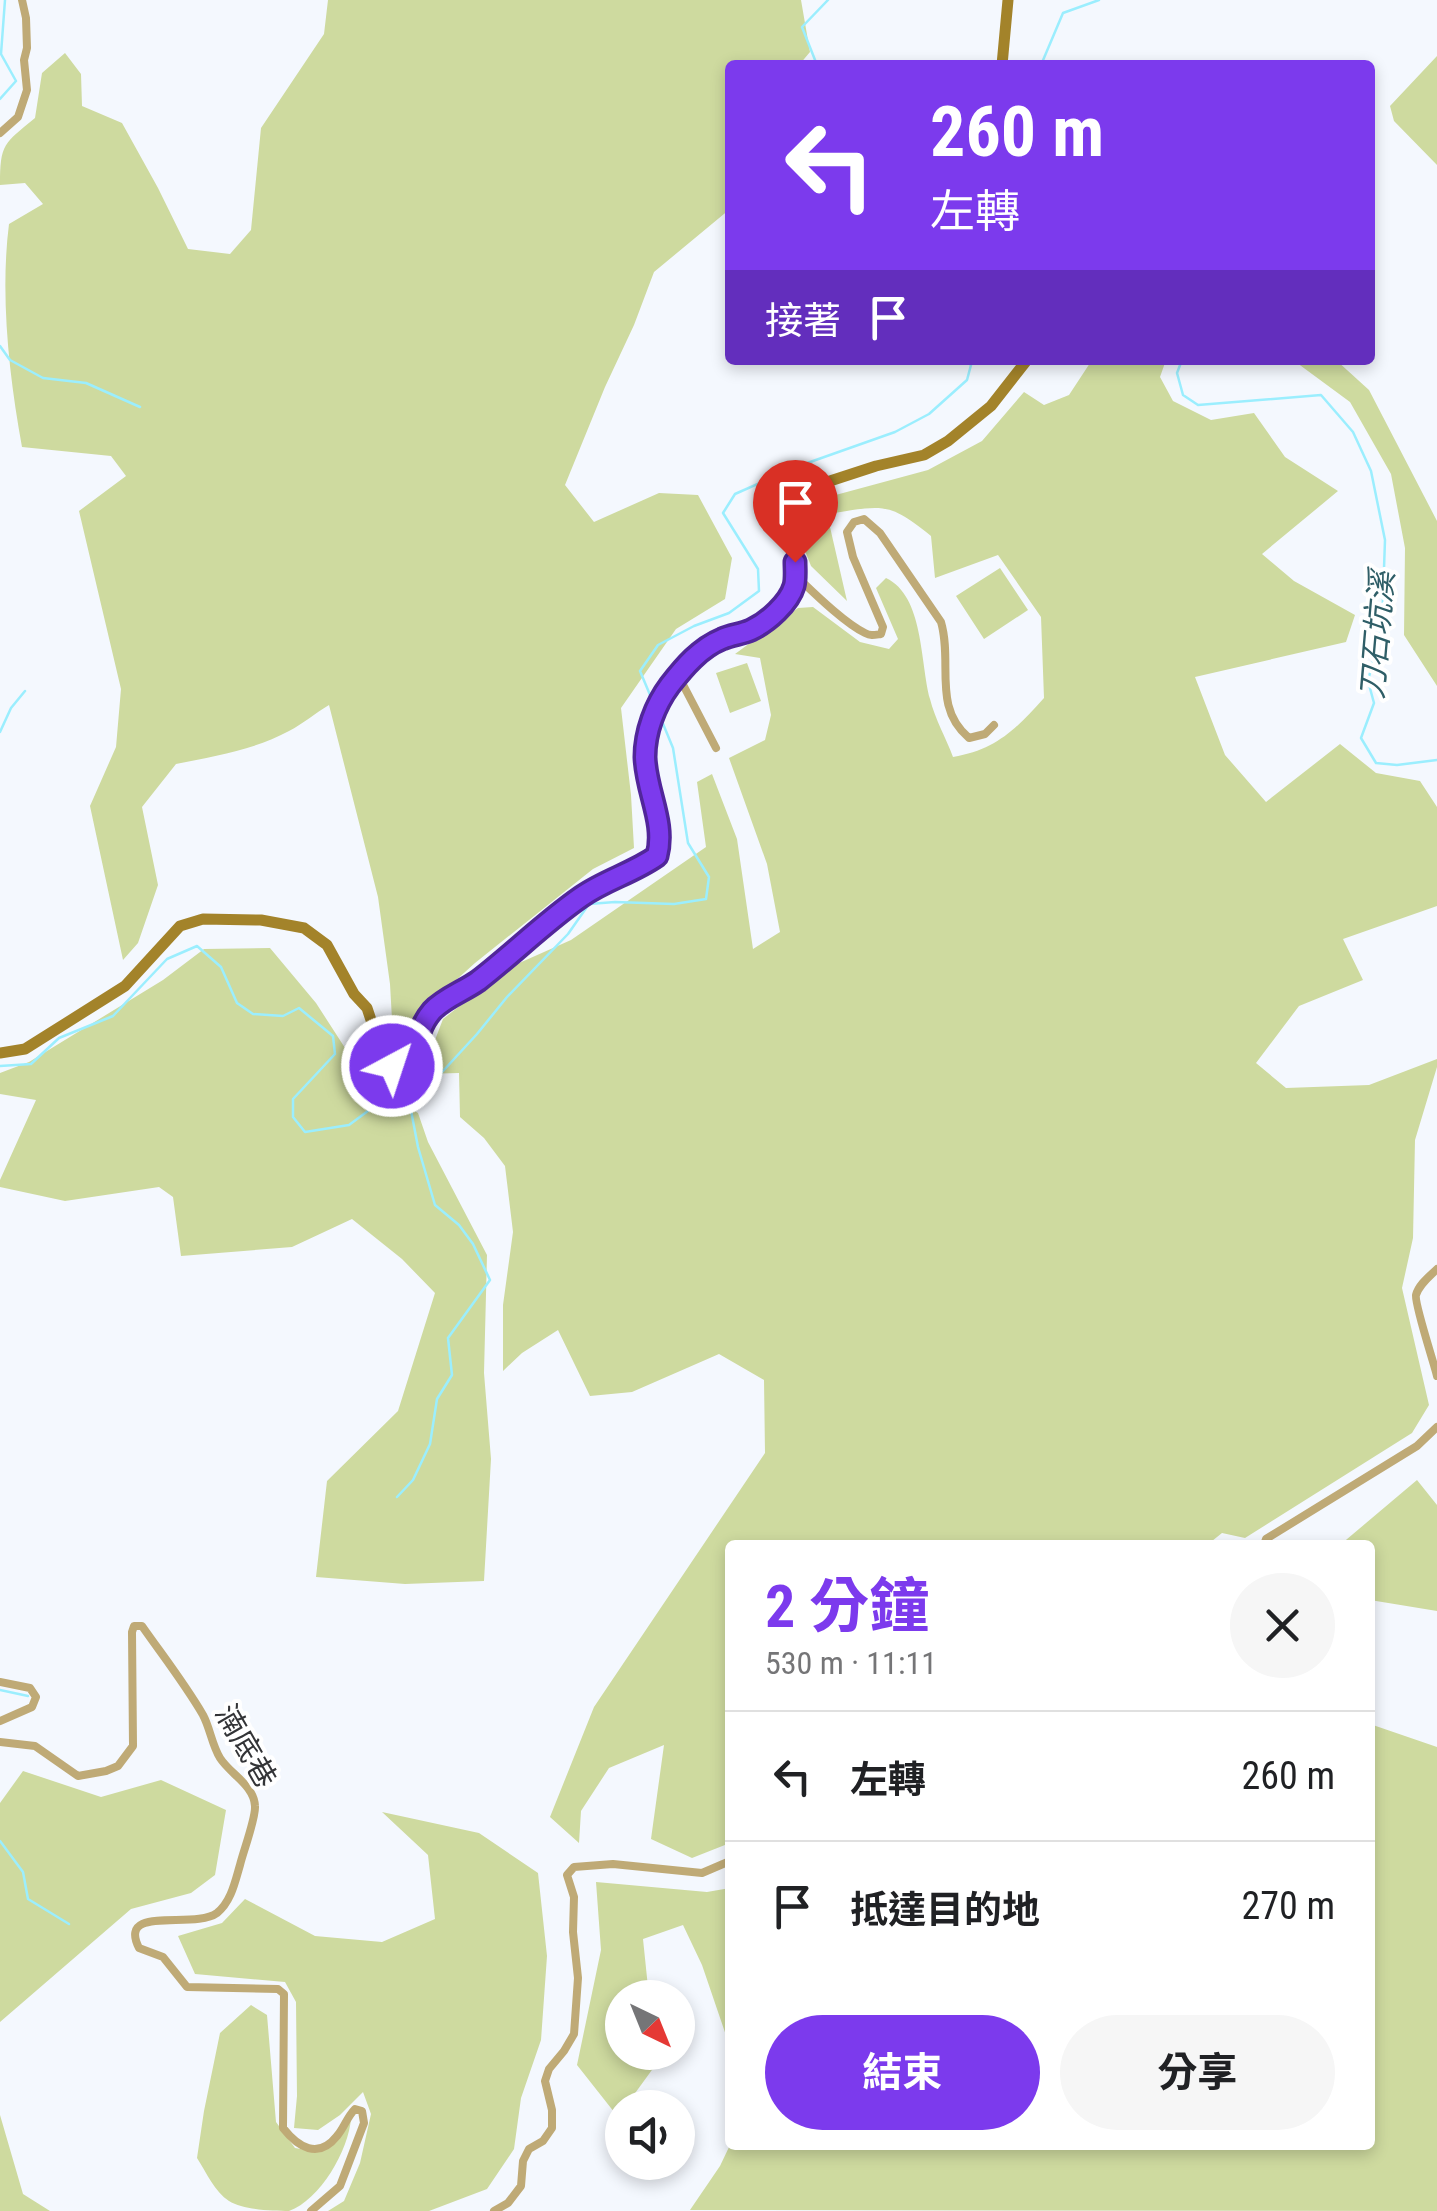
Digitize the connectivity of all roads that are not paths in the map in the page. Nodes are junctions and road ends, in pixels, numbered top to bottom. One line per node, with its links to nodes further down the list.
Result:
1 (22, 0): 4 (street)
2 (1008, 0): 3 (street)
3 (1002, 60)
4 (0, 133)
5 (1023, 365): 6 (street)
6 (795, 575): 7 (street); 8 (street)
7 (678, 675): 9 (street); 10 (street)
8 (994, 726)
9 (716, 748)
10 (0, 1053)
11 (1437, 1268): 12 (street)
12 (1437, 1376)
13 (1437, 1428): 14 (street)
14 (1265, 1540)
15 (0, 1682): 16 (street)
16 (0, 1721)
17 (0, 1742): 19 (street, 湳底巷)
18 (725, 1863): 20 (street)
19 (311, 2211)
20 (494, 2211)

